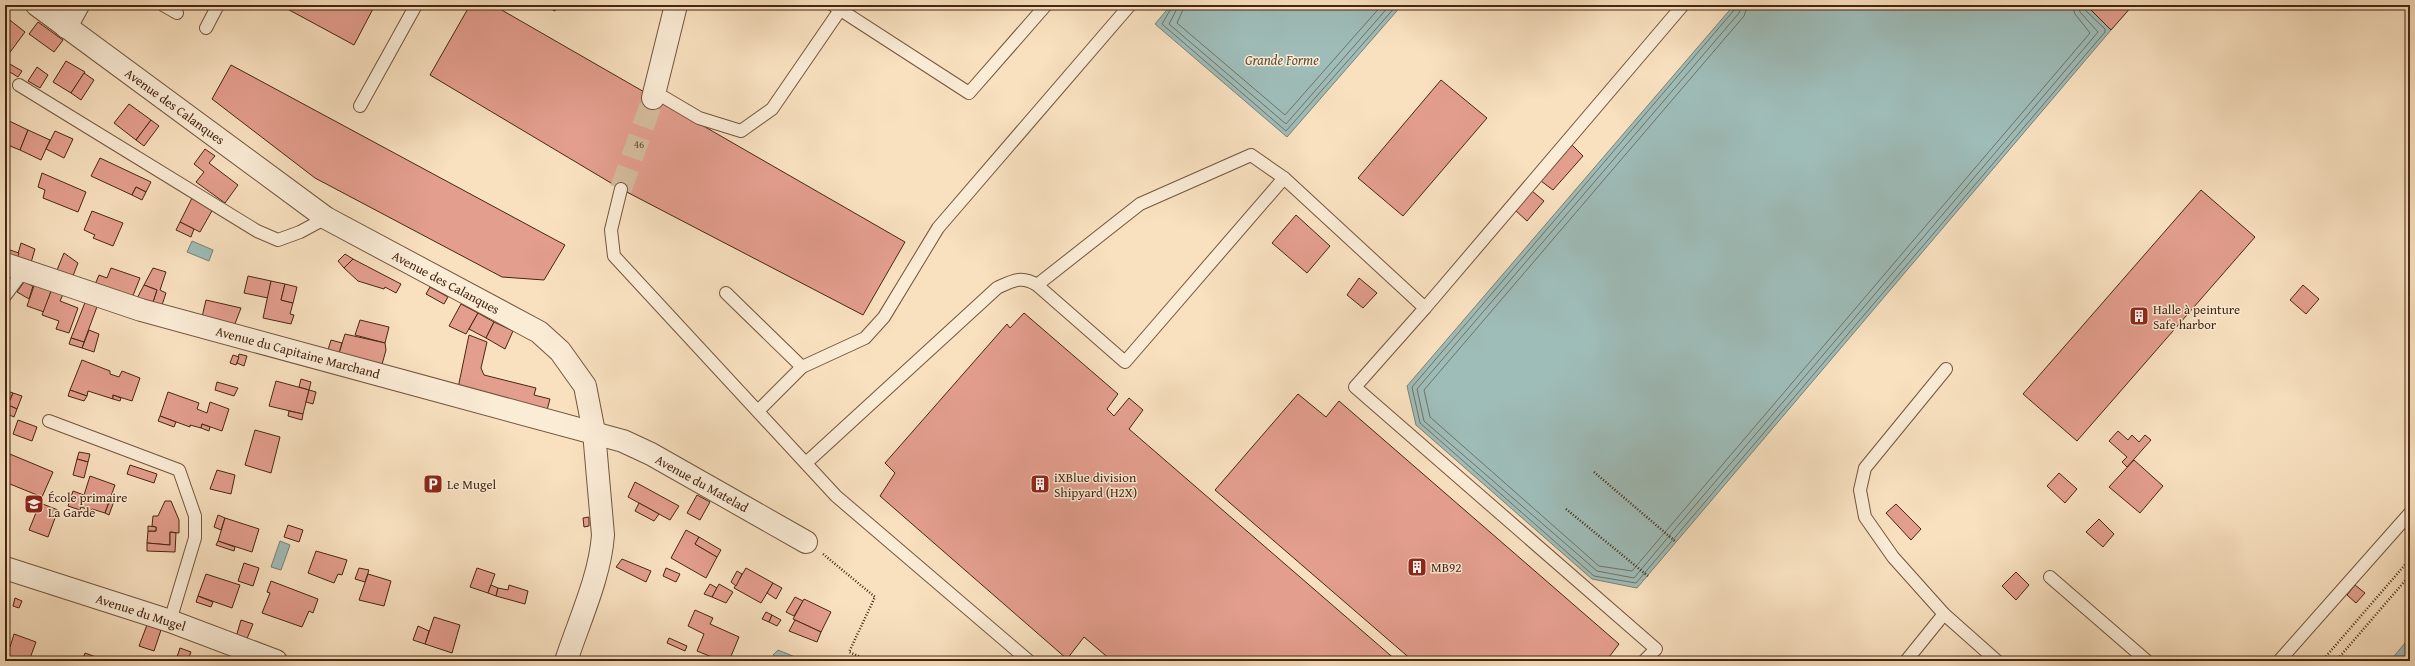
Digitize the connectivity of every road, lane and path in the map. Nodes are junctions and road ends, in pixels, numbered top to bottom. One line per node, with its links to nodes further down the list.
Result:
1 (37, 5): 12 (street, Avenue des Calanques)
2 (78, 5): 12 (street)
3 (162, 5): 11 (lane)
4 (218, 5): 13 (lane)
5 (416, 5): 16 (lane)
6 (676, 5): 15 (street)
7 (1046, 5): 10 (lane)
8 (1130, 5): 25 (lane)
9 (1683, 5): 24 (lane)
10 (836, 8): 15 (lane)
11 (177, 13)
12 (66, 27): 19 (street, Avenue des Calanques)
13 (206, 28)
14 (19, 85): 19 (lane)
15 (654, 95)
16 (360, 106)
17 (1284, 178): 21 (lane); 21 (lane); 24 (lane)
18 (621, 189): 27 (lane)
19 (326, 218): 29 (street, Avenue des Calanques)
20 (14, 267): 23 (lane); 29 (street, Avenue du Capitaine Marchand)
21 (1037, 285): 30 (lane)
22 (726, 293): 25 (lane)
23 (5, 296)
24 (1425, 308): 43 (lane)
25 (802, 367): 27 (lane)
26 (1946, 369): 41 (lane)
27 (758, 410): 30 (lane)
28 (49, 421): 42 (lane)
29 (594, 432): 34 (street, Avenue du Matelad); 45 (street, Avenue des Calanques)
30 (806, 463): 47 (lane)
31 (1594, 472): 35 (path)
32 (1566, 509): 39 (path)
33 (2410, 513): 51 (lane)
34 (806, 542): 46 (path)
35 (1676, 542)
36 (2410, 559): 52 (path)
37 (5, 568): 42 (street, Avenue du Mugel)
38 (2410, 575): 53 (path)
39 (1648, 576)
40 (2050, 576): 50 (lane)
41 (1944, 614): 48 (lane); 49 (lane)
42 (170, 621): 44 (street, Avenue du Mugel)
43 (1647, 660)
44 (276, 661)
45 (566, 661)
46 (870, 661)
47 (1029, 661)
48 (1906, 661)
49 (1997, 661)
50 (2147, 661)
51 (2279, 661)
52 (2322, 661)
53 (2336, 661)

